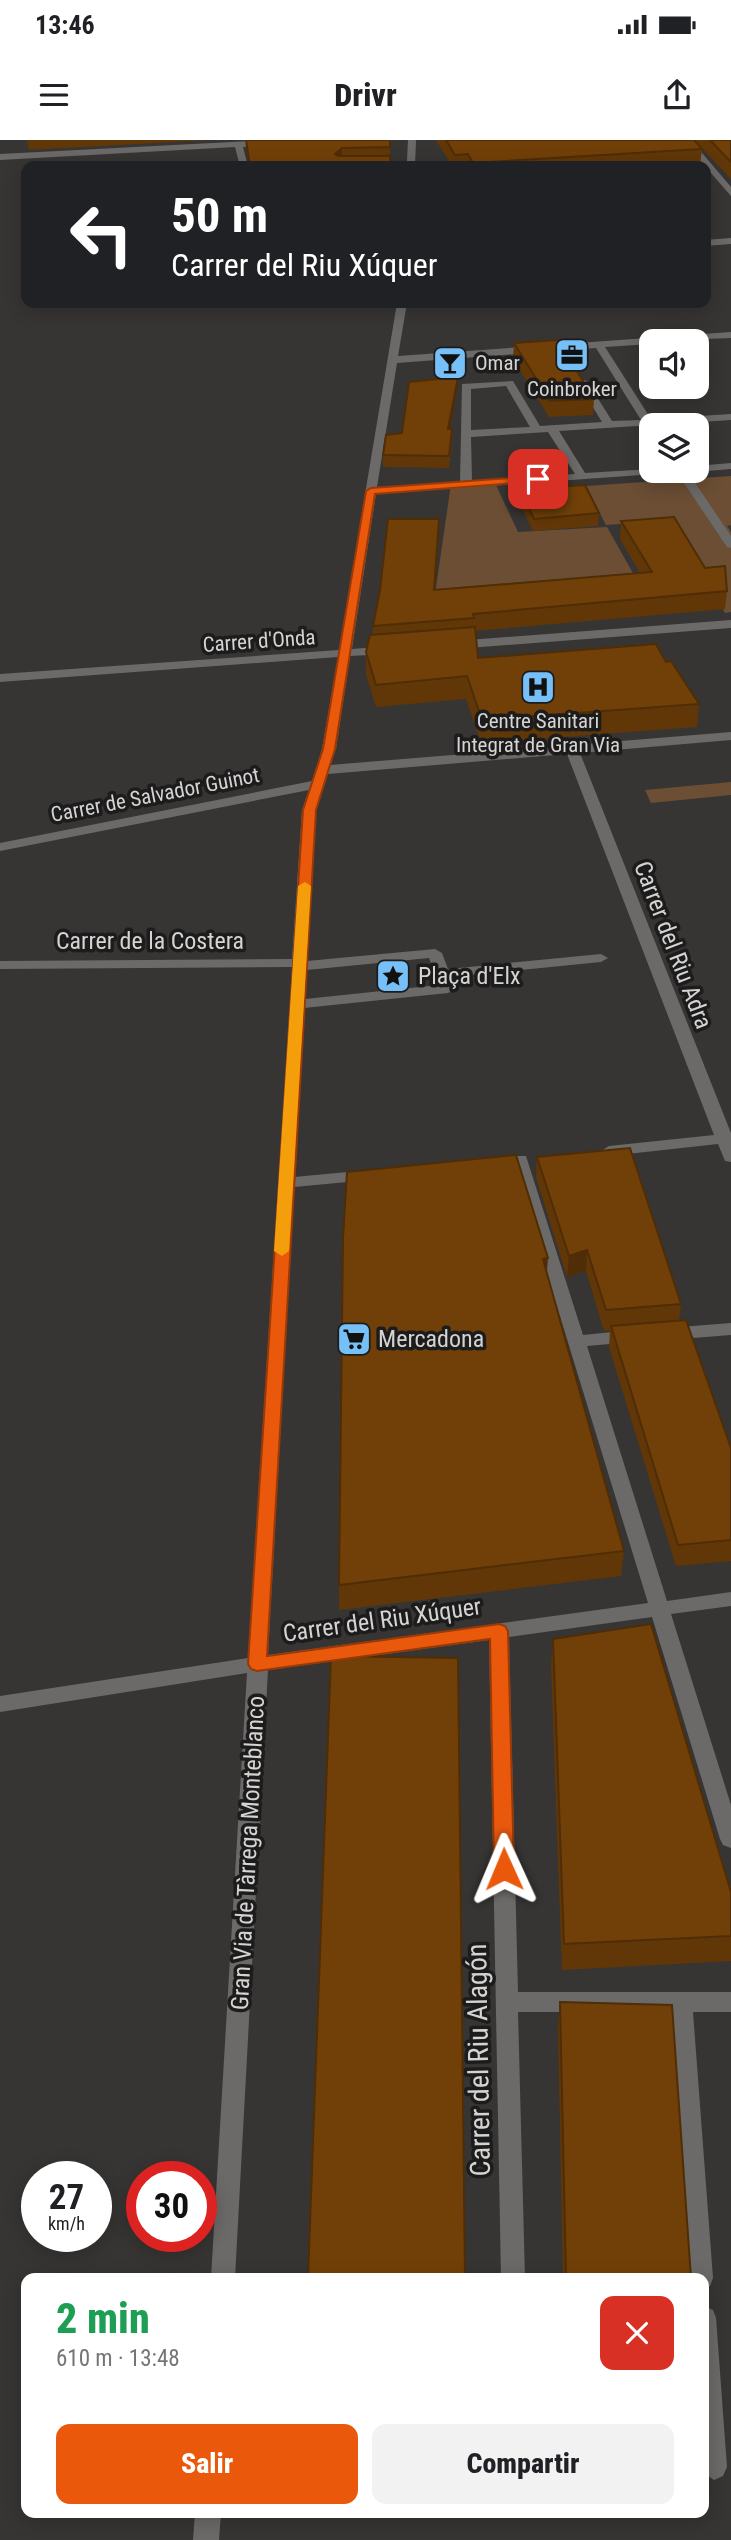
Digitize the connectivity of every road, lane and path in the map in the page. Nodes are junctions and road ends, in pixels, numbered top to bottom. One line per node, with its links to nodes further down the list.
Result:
1 (412, 140): 7 (street)
2 (686, 140): 8 (street)
3 (279, 142): 4 (street)
4 (234, 143): 5 (street); 6 (street)
5 (0, 158)
6 (242, 161)
7 (411, 161)
8 (701, 161)
9 (725, 169): 10 (street)
10 (711, 170)
11 (711, 173): 12 (street)
12 (731, 193)
13 (731, 241): 14 (street)
14 (711, 243)
15 (401, 308): 20 (street, Gran Via de Tàrrega Monteblanco)
16 (731, 335): 17 (street)
17 (598, 345): 18 (street); 22 (street)
18 (561, 348): 19 (street); 20 (street)
19 (568, 359)
20 (392, 360): 36 (street, Gran Via de Tàrrega Monteblanco)
21 (575, 370): 26 (street)
22 (645, 413)
23 (731, 416): 24 (street)
24 (709, 418)
25 (639, 424): 26 (street)
26 (608, 425): 27 (street)
27 (552, 429): 28 (street); 33 (street)
28 (537, 430): 29 (street); 29 (street)
29 (465, 434): 34 (street)
30 (731, 466): 31 (street)
31 (709, 468)
32 (639, 473): 33 (street)
33 (582, 477): 34 (street)
34 (466, 483): 36 (street)
35 (690, 483): 37 (street)
36 (371, 491): 41 (street, Gran Via de Tàrrega Monteblanco)
37 (731, 545)
38 (731, 624): 39 (street)
39 (441, 646)
40 (400, 650): 41 (street, Carrer d'Onda)
41 (345, 654): 42 (street, Carrer d'Onda); 45 (street, Gran Via de Tàrrega Monteblanco)
42 (0, 678)
43 (731, 736): 44 (street, Carrer de Salvador Guinot)
44 (572, 749): 45 (street, Carrer de Salvador Guinot); 52 (street, Carrer del Riu Adra)
45 (321, 777): 46 (street, Carrer de Salvador Guinot); 48 (street, Gran Via de Tàrrega Monteblanco)
46 (0, 847)
47 (601, 958): 50 (street)
48 (300, 964): 49 (street, Carrer de la Costera); 50 (street); 51 (street, Gran Via de Tàrrega Monteblanco)
49 (0, 965)
50 (442, 974): 51 (street)
51 (297, 1004): 57 (street, Gran Via de Tàrrega Monteblanco)
52 (728, 1139): 53 (street); 54 (street, Carrer del Riu Adra)
53 (588, 1153)
54 (731, 1157)
55 (520, 1160): 59 (street)
56 (382, 1174): 57 (street)
57 (286, 1183): 63 (street, Gran Via de Tàrrega Monteblanco)
58 (731, 1329): 59 (street)
59 (576, 1341): 61 (street)
60 (731, 1599): 61 (street, Carrer del Riu Xúquer)
61 (659, 1609): 62 (street, Carrer del Riu Xúquer); 65 (street)
62 (499, 1631): 63 (street, Carrer del Riu Xúquer); 66 (street, Carrer del Riu Alagón)
63 (257, 1664): 64 (street, Carrer del Riu Xúquer); 69 (street, Gran Via de Tàrrega Monteblanco)
64 (0, 1704)
65 (731, 1839)
66 (507, 2002): 67 (street); 70 (street, Carrer del Riu Alagón)
67 (681, 2002): 68 (street); 71 (street)
68 (731, 2002)
69 (223, 2273)
70 (513, 2273)
71 (701, 2273)
72 (709, 2380): 73 (street)
73 (716, 2467)
74 (208, 2518): 75 (street)
75 (206, 2540)

